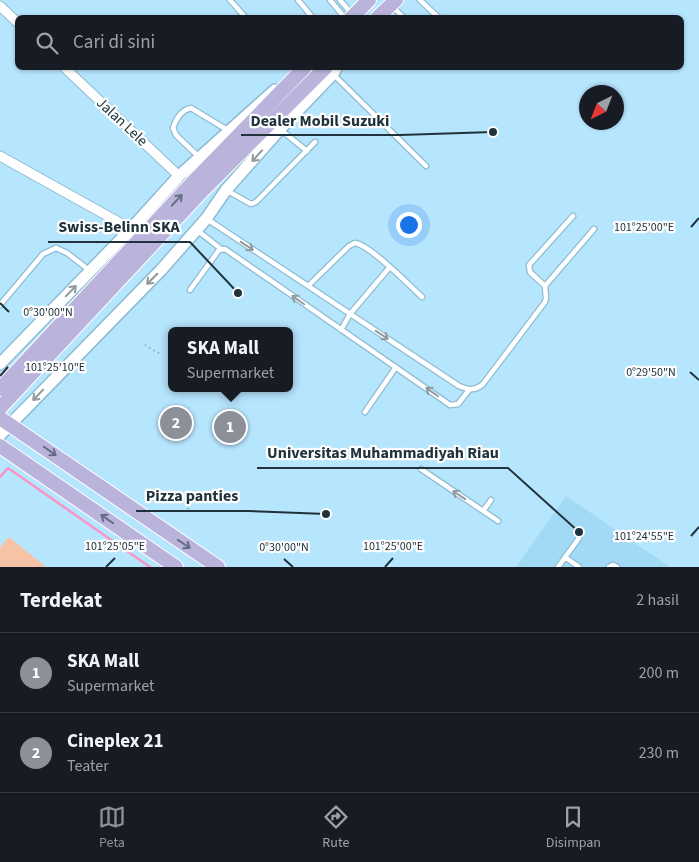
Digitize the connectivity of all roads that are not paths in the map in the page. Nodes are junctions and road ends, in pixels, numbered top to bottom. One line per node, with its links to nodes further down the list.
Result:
1 (230, 0): 9 (lane)
2 (298, 0): 10 (lane)
3 (330, 0): 11 (lane)
4 (340, 0): 12 (lane)
5 (369, 0): 13 (main road)
6 (420, 0): 16 (lane)
7 (393, 2): 14 (main road); 15 (lane)
8 (0, 6): 17 (street)
9 (243, 15)
10 (310, 15)
11 (348, 15)
12 (349, 15)
13 (352, 15)
14 (380, 15)
15 (402, 15)
16 (436, 15)
17 (15, 20)
18 (67, 70): 29 (street, Jalan Lele)
19 (297, 70): 23 (street)
20 (302, 70): 30 (main road)
21 (331, 70): 22 (street); 28 (lane); 30 (main road)
22 (280, 129): 25 (lane); 31 (street, one-way to 31)
23 (229, 131): 27 (street); 27 (lane)
24 (315, 142): 25 (lane)
25 (307, 151): 31 (lane)
26 (0, 156): 34 (street)
27 (200, 158): 29 (street)
28 (426, 166)
29 (179, 176): 34 (street)
30 (197, 187): 49 (main road, one-way to 30); 51 (main road)
31 (226, 190): 33 (street)
32 (573, 216): 41 (lane)
33 (206, 219): 36 (street); 40 (lane, one-way to 40)
34 (131, 229): 39 (street)
35 (594, 229): 41 (lane)
36 (196, 230): 37 (lane); 53 (street, one-way to 53)
37 (221, 249): 42 (lane); 46 (lane, one-way to 37)
38 (390, 268): 40 (lane); 43 (lane); 45 (lane)
39 (90, 271): 44 (lane); 47 (street, one-way to 39)
40 (308, 286): 45 (lane)
41 (545, 286): 50 (lane)
42 (190, 290)
43 (422, 297)
44 (0, 305)
45 (350, 314): 46 (lane); 50 (lane, one-way to 50)
46 (341, 330): 48 (lane)
47 (0, 364)
48 (396, 367): 50 (lane, one-way to 48); 52 (lane)
49 (0, 389)
50 (469, 390)
51 (0, 408)
52 (365, 412)
53 (3, 421): 54 (street); 63 (main road, one-way to 63)
54 (0, 435)
55 (0, 446): 62 (main road, one-way to 55)
56 (421, 469): 58 (lane, one-way to 56)
57 (491, 500): 58 (lane)
58 (483, 511): 59 (lane)
59 (498, 520)
60 (579, 538): 61 (lane)
61 (565, 557): 64 (lane); 65 (lane)
62 (176, 567)
63 (218, 567)
64 (558, 567)
65 (579, 567)
66 (609, 567): 67 (lane)
67 (618, 567)

